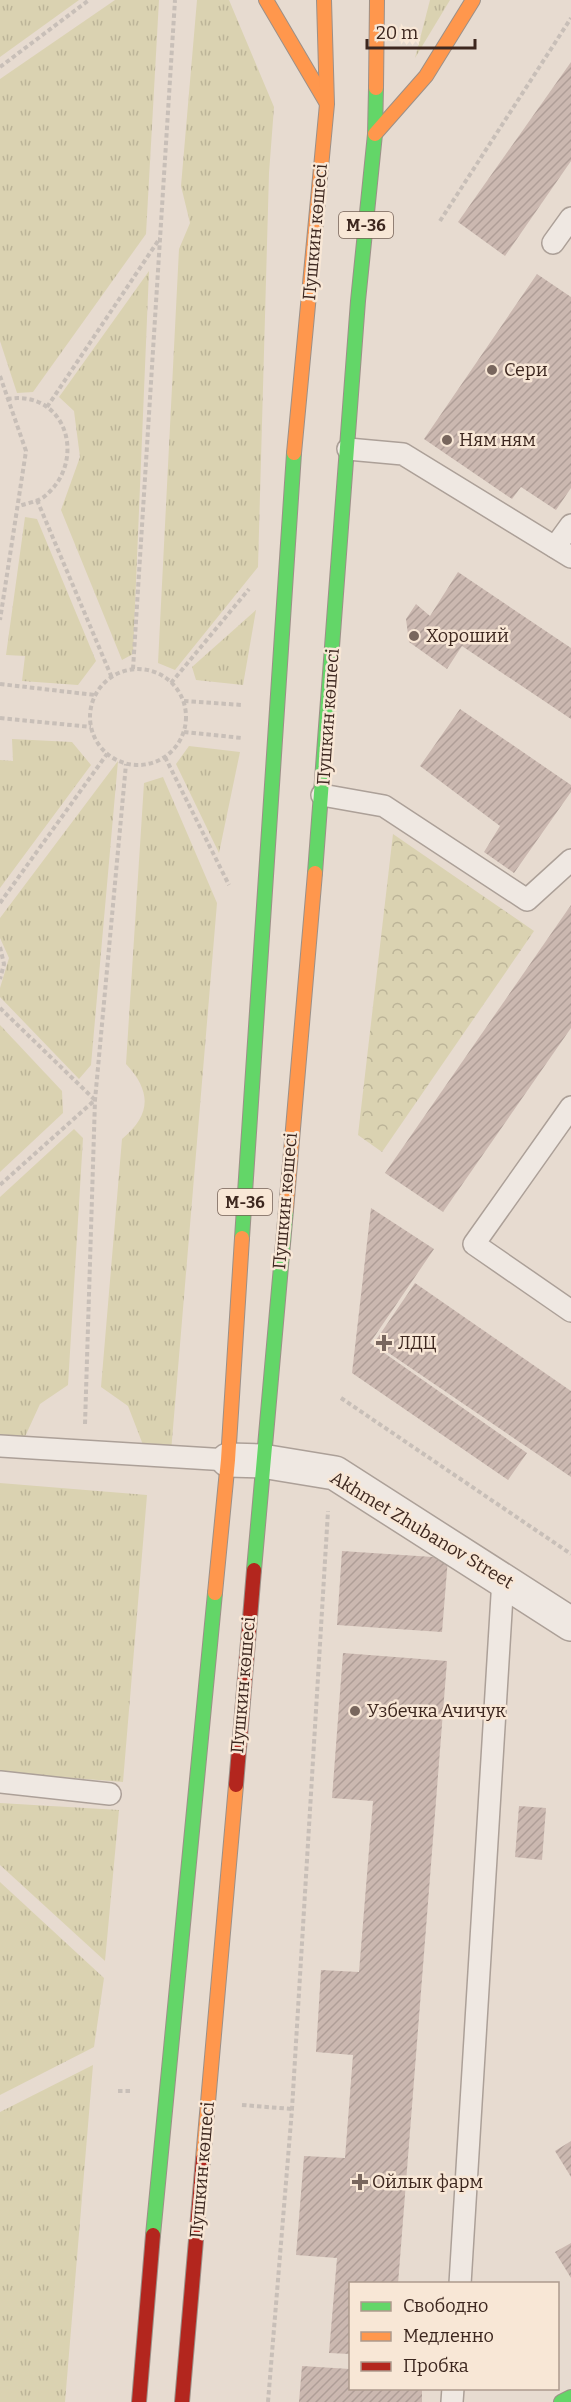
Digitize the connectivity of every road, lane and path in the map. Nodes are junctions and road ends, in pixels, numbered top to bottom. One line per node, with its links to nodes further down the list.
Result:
1 (89, 0): 8 (path)
2 (175, 0): 13 (path)
3 (266, 0): 9 (main road)
4 (324, 0): 9 (main road, Пушкин көшесі / M-36)
5 (377, 0): 10 (main road, Пушкин көшесі / M-36)
6 (473, 0): 10 (main road)
7 (571, 18): 12 (path)
8 (0, 67)
9 (327, 104): 53 (main road, Пушкин көшесі / M-36)
10 (375, 134): 18 (main road, Пушкин көшесі / M-36)
11 (571, 218): 14 (lane)
12 (440, 221)
13 (160, 237): 17 (path); 25 (path)
14 (553, 243)
15 (0, 376): 16 (path)
16 (7, 399): 17 (path); 20 (path)
17 (47, 406): 19 (path)
18 (348, 449): 22 (lane); 39 (main road, Пушкин көшесі / M-36)
19 (37, 500): 20 (path); 26 (path)
20 (19, 506): 24 (path)
21 (571, 525): 22 (lane)
22 (563, 552)
23 (256, 580): 27 (path)
24 (0, 620)
25 (133, 669): 26 (path); 27 (path)
26 (112, 678): 29 (path)
27 (171, 683): 30 (path)
28 (0, 684): 29 (path)
29 (95, 695): 33 (path)
30 (184, 701): 31 (path); 34 (path)
31 (243, 705)
32 (0, 718): 33 (path)
33 (91, 727): 36 (path)
34 (184, 732): 35 (path); 37 (path)
35 (252, 739)
36 (107, 754): 38 (path); 42 (path)
37 (165, 757): 38 (path); 41 (path)
38 (126, 764): 46 (path)
39 (322, 795): 40 (lane); 54 (main road, Пушкин көшесі / M-36)
40 (571, 860)
41 (231, 889)
42 (0, 903)
43 (0, 947): 44 (path)
44 (0, 979)
45 (0, 1008): 46 (path)
46 (95, 1100): 48 (path); 52 (path)
47 (571, 1107): 49 (lane)
48 (0, 1185)
49 (571, 1311)
50 (340, 1398): 56 (path)
51 (0, 1446): 52 (lane)
52 (85, 1451): 53 (lane)
53 (228, 1460): 54 (street, Akhmet Zhubanov Street); 63 (main road, Пушкин көшесі / M-36)
54 (262, 1461): 55 (street, Akhmet Zhubanov Street); 64 (main road, Пушкин көшесі / M-36)
55 (335, 1473): 57 (street, Akhmet Zhubanov Street); 65 (path)
56 (571, 1554)
57 (503, 1579): 58 (street, Akhmet Zhubanov Street); 61 (lane)
58 (571, 1624)
59 (0, 1782): 60 (lane)
60 (110, 1794)
61 (460, 2282)
62 (571, 2397): 66 (main road)
63 (139, 2402)
64 (182, 2402)
65 (268, 2402)
66 (561, 2402)

